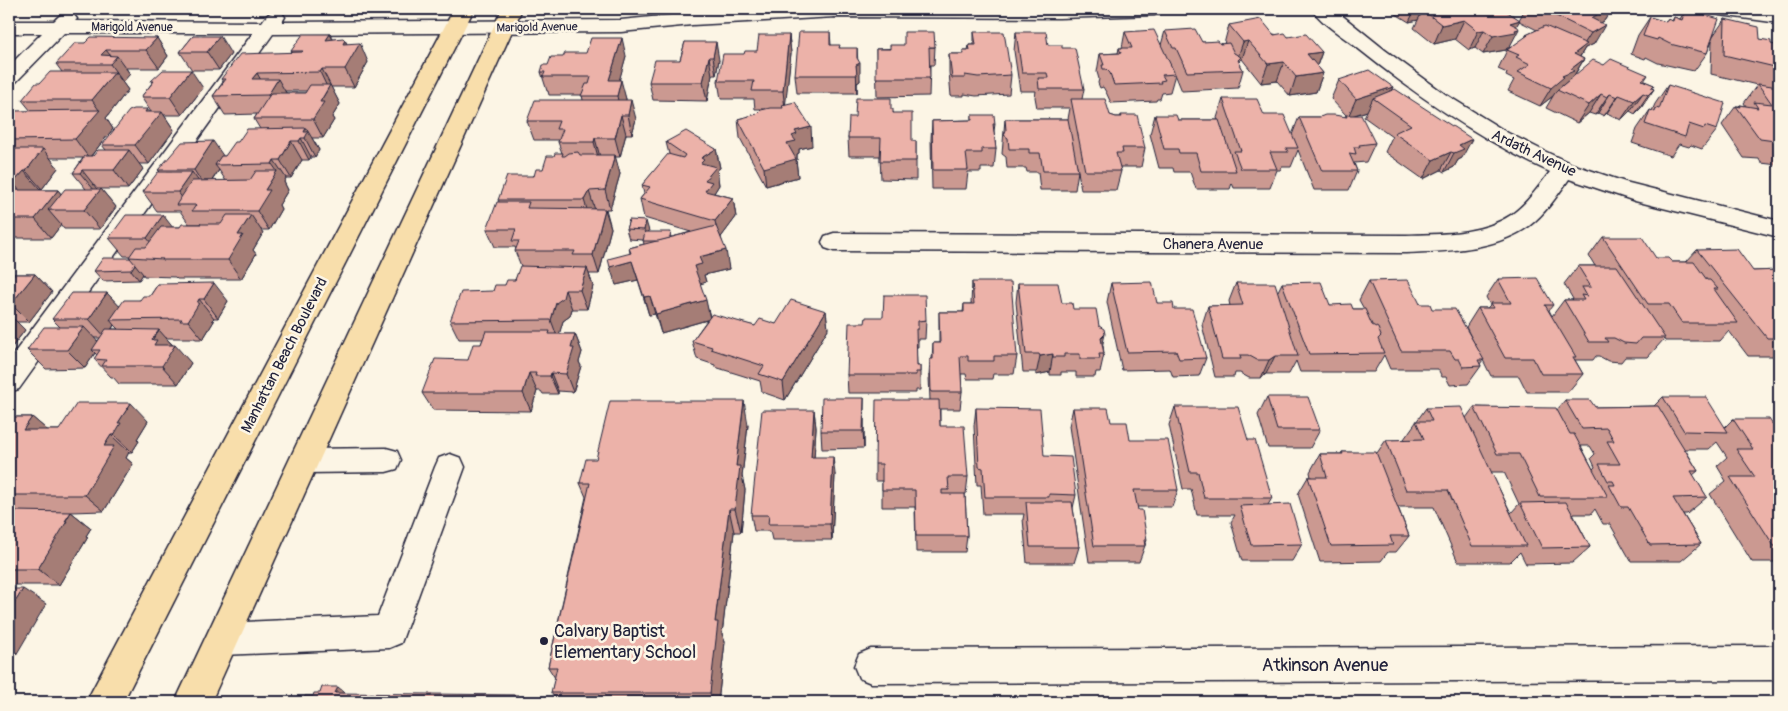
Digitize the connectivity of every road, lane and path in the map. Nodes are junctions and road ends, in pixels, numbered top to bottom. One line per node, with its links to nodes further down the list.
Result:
1 (77, 9): 10 (street)
2 (1154, 9): 8 (street, Marigold Avenue)
3 (1322, 9): 12 (street, Ardath Avenue)
4 (1720, 9): 5 (street)
5 (1779, 17)
6 (275, 18): 7 (street, Marigold Avenue); 10 (street, Marigold Avenue); 15 (street)
7 (459, 18): 8 (street, Marigold Avenue); 22 (main road, Manhattan Beach Boulevard)
8 (508, 19): 17 (main road)
9 (9, 27): 10 (street, Marigold Avenue)
10 (59, 27): 11 (street)
11 (9, 78)
12 (1564, 169): 13 (street, Ardath Avenue); 14 (street, Chanera Avenue)
13 (1779, 229)
14 (834, 242)
15 (9, 381)
16 (386, 460): 17 (street)
17 (305, 461): 19 (main road)
18 (450, 467): 19 (street)
19 (223, 639): 23 (main road)
20 (1779, 663): 21 (street, Atkinson Avenue)
21 (871, 666)
22 (104, 702)
23 (193, 702)

